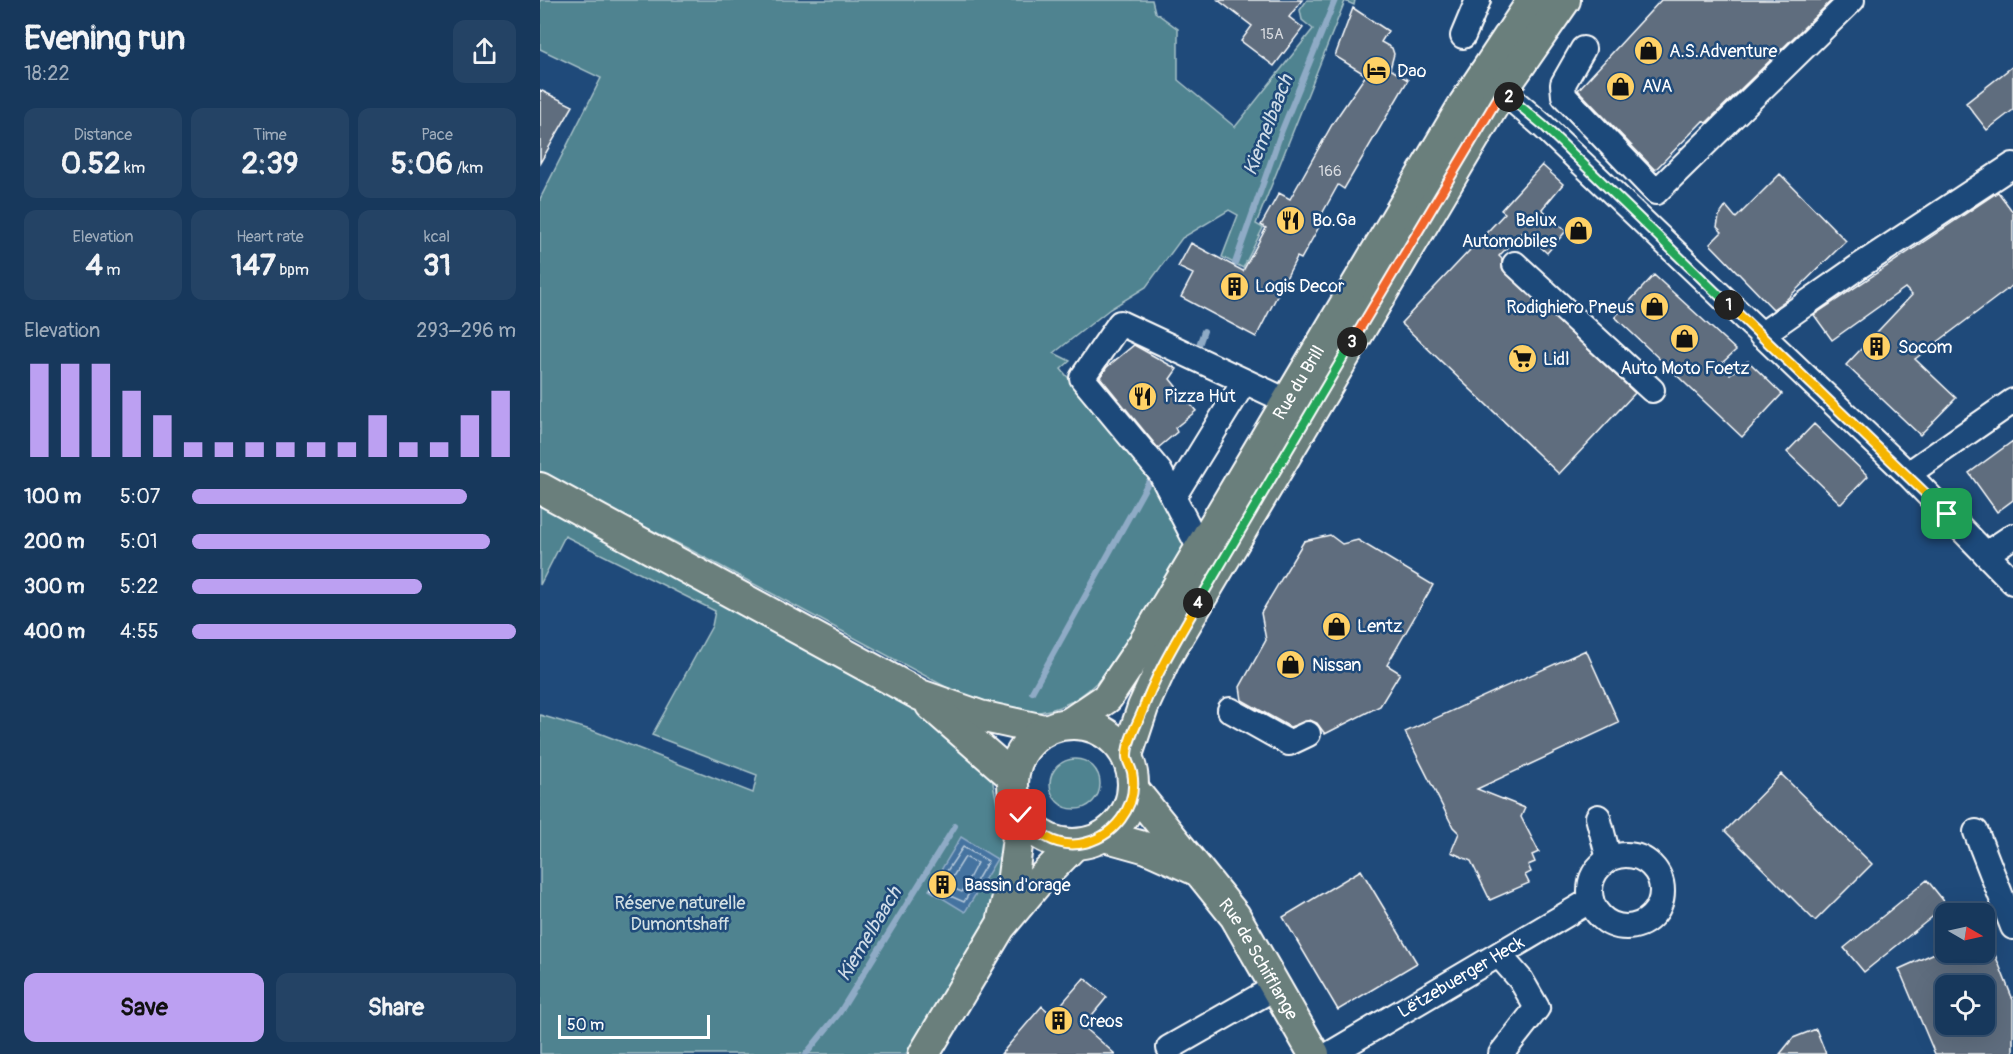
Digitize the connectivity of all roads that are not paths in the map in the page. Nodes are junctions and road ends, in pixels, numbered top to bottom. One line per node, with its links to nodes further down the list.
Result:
1 (1478, 0): 5 (street)
2 (1533, 0): 15 (main road, Rue du Brill)
3 (1565, 0): 7 (main road, Rue du Brill)
4 (1852, 0): 9 (street)
5 (1463, 36)
6 (1583, 49): 9 (street)
7 (1502, 91): 10 (street); 28 (main road, Rue du Brill)
8 (2013, 165): 12 (street)
9 (1639, 172): 10 (street)
10 (1616, 197): 12 (street)
11 (1515, 264): 14 (street)
12 (1761, 335): 17 (street)
13 (1244, 382): 15 (street); 19 (street); 19 (street)
14 (1652, 390)
15 (1287, 401): 21 (main road, Rue du Brill)
16 (2013, 401): 17 (street)
17 (1908, 474): 22 (street)
18 (540, 488): 24 (main road)
19 (1174, 496): 21 (street)
20 (2013, 536): 22 (street)
21 (1200, 549): 26 (main road, Rue du Brill)
22 (1986, 555): 23 (street)
23 (2013, 582)
24 (920, 695): 26 (main road); 29 (main road)
25 (1230, 710): 27 (street)
26 (1057, 727): 28 (main road); 29 (main road)
27 (1308, 734)
28 (1126, 755): 30 (main road)
29 (1013, 777): 31 (main road)
30 (1133, 789): 34 (main road); 37 (main road, Rue de Schifflange)
31 (1021, 815): 35 (main road); 39 (main road)
32 (1598, 817): 36 (street)
33 (1976, 832): 40 (street)
34 (1104, 836): 35 (main road); 37 (main road, Rue de Schifflange)
35 (1075, 844): 39 (main road)
36 (1609, 859): 38 (street); 38 (street)
37 (1196, 869): 42 (main road, Rue de Schifflange)
38 (1591, 900): 41 (street, Lëtzebuerger Heck)
39 (1000, 927): 44 (main road)
40 (2013, 927)
41 (1499, 955): 46 (street, Lëtzebuerger Heck); 47 (street)
42 (1276, 987): 43 (street); 45 (main road, Rue de Schifflange)
43 (1169, 1048)
44 (924, 1054)
45 (1314, 1054)
46 (1330, 1054)
47 (1501, 1054)

